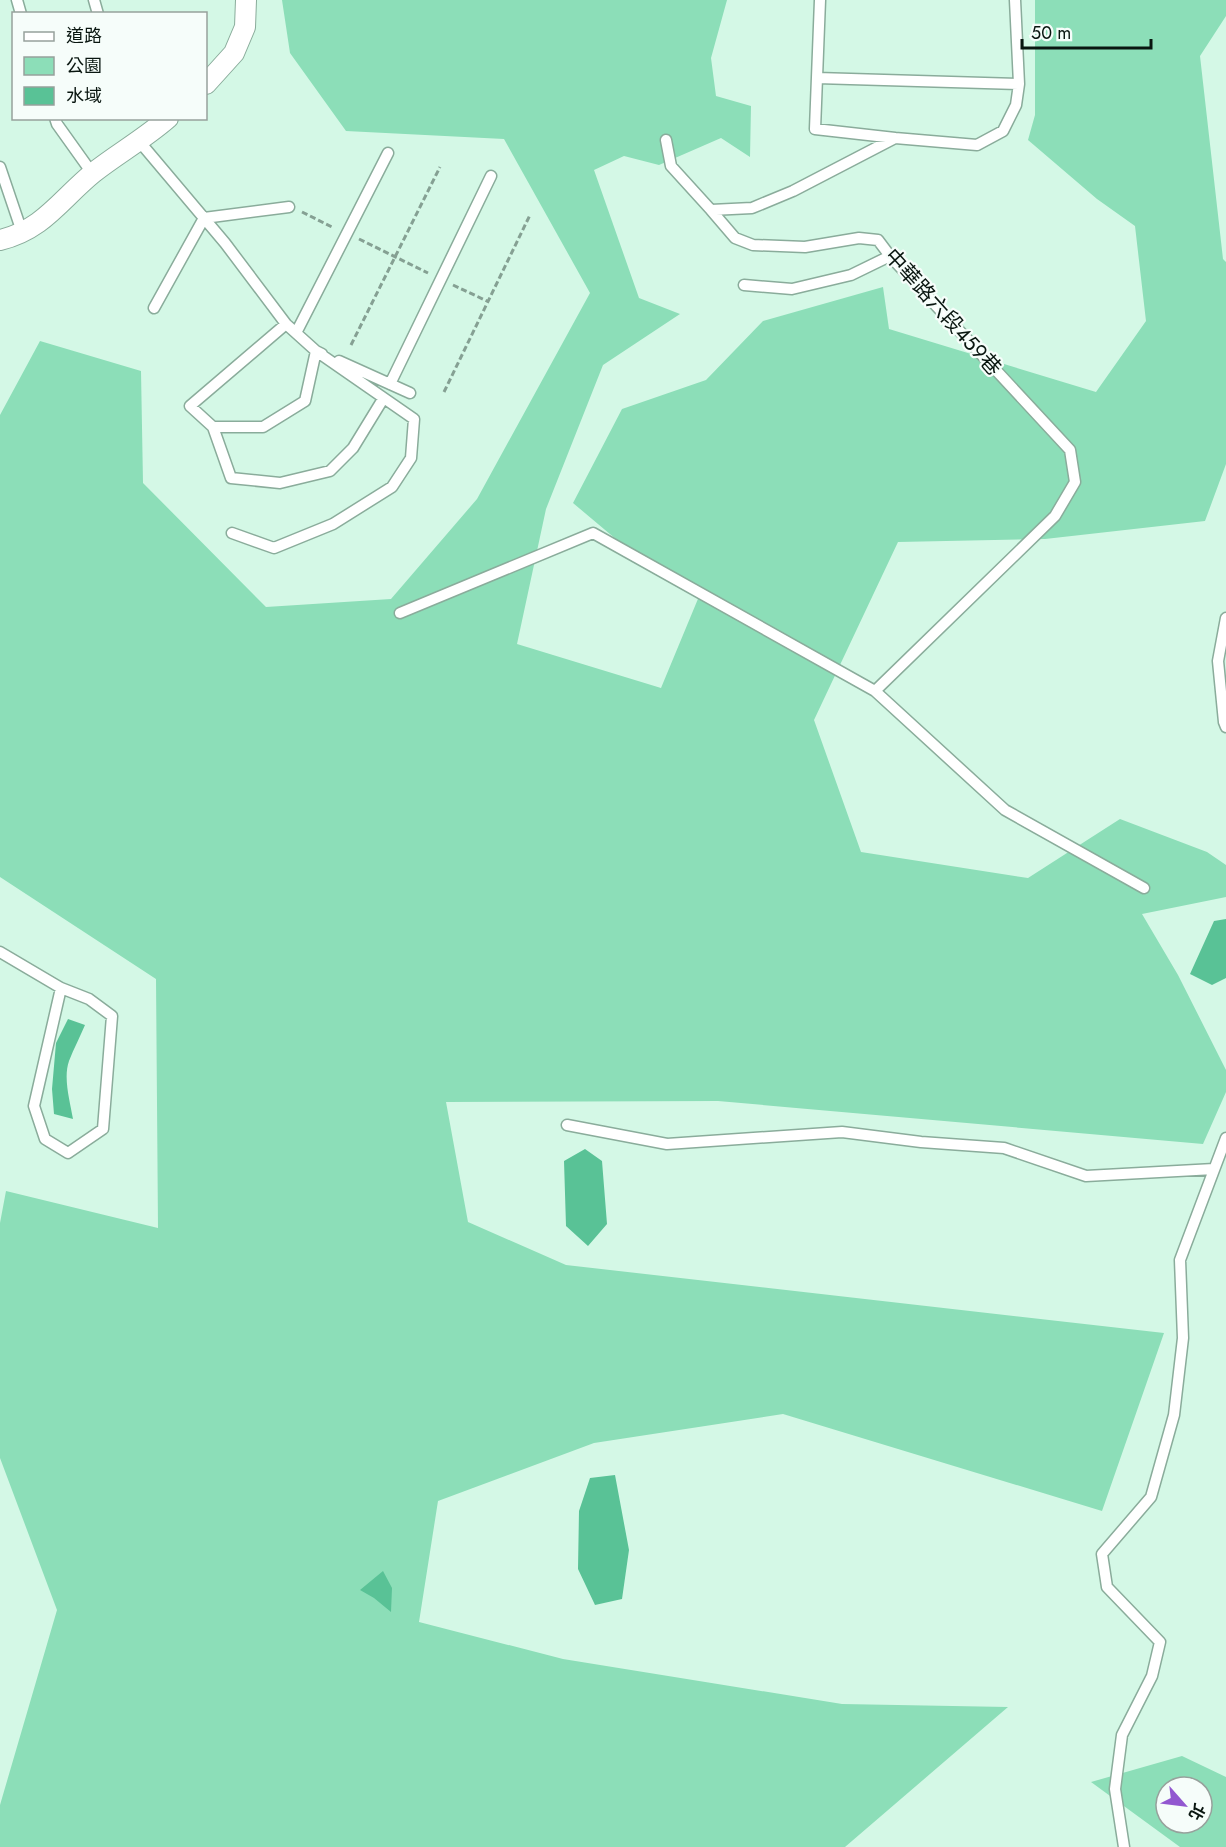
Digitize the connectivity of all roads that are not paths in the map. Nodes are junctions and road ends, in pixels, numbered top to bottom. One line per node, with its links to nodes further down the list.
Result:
1 (246, 0): 6 (street)
2 (820, 0): 5 (lane)
3 (1008, 0): 4 (lane)
4 (1015, 0): 7 (lane)
5 (817, 78): 7 (lane); 10 (lane)
6 (207, 83)
7 (1019, 84): 10 (lane)
8 (56, 120): 15 (lane)
9 (158, 122): 12 (street)
10 (895, 138): 18 (lane)
11 (666, 140): 18 (lane, 中華路六段459巷)
12 (139, 141): 15 (street); 19 (lane)
13 (388, 153): 26 (lane)
14 (0, 167): 20 (lane)
15 (93, 173): 20 (street)
16 (491, 176): 28 (lane)
17 (289, 207): 19 (lane)
18 (711, 210): 22 (lane, 中華路六段459巷)
19 (204, 218): 24 (lane); 25 (lane)
20 (22, 232): 21 (street)
21 (0, 240)
22 (890, 256): 23 (lane); 35 (lane, 中華路六段459巷)
23 (744, 285)
24 (154, 309)
25 (286, 324): 26 (lane); 31 (lane)
26 (296, 333): 27 (lane)
27 (316, 351): 28 (lane); 30 (lane); 31 (lane)
28 (390, 384): 29 (lane)
29 (410, 393)
30 (383, 399): 31 (lane); 32 (lane)
31 (213, 428)
32 (232, 533)
33 (400, 613): 35 (lane)
34 (1226, 618): 36 (lane)
35 (875, 691): 37 (lane)
36 (1226, 727)
37 (1144, 888)
38 (0, 952): 39 (lane)
39 (61, 988): 39 (lane)
40 (567, 1125): 42 (lane)
41 (1226, 1138): 42 (lane)
42 (1215, 1168): 43 (lane)
43 (1124, 1847)

